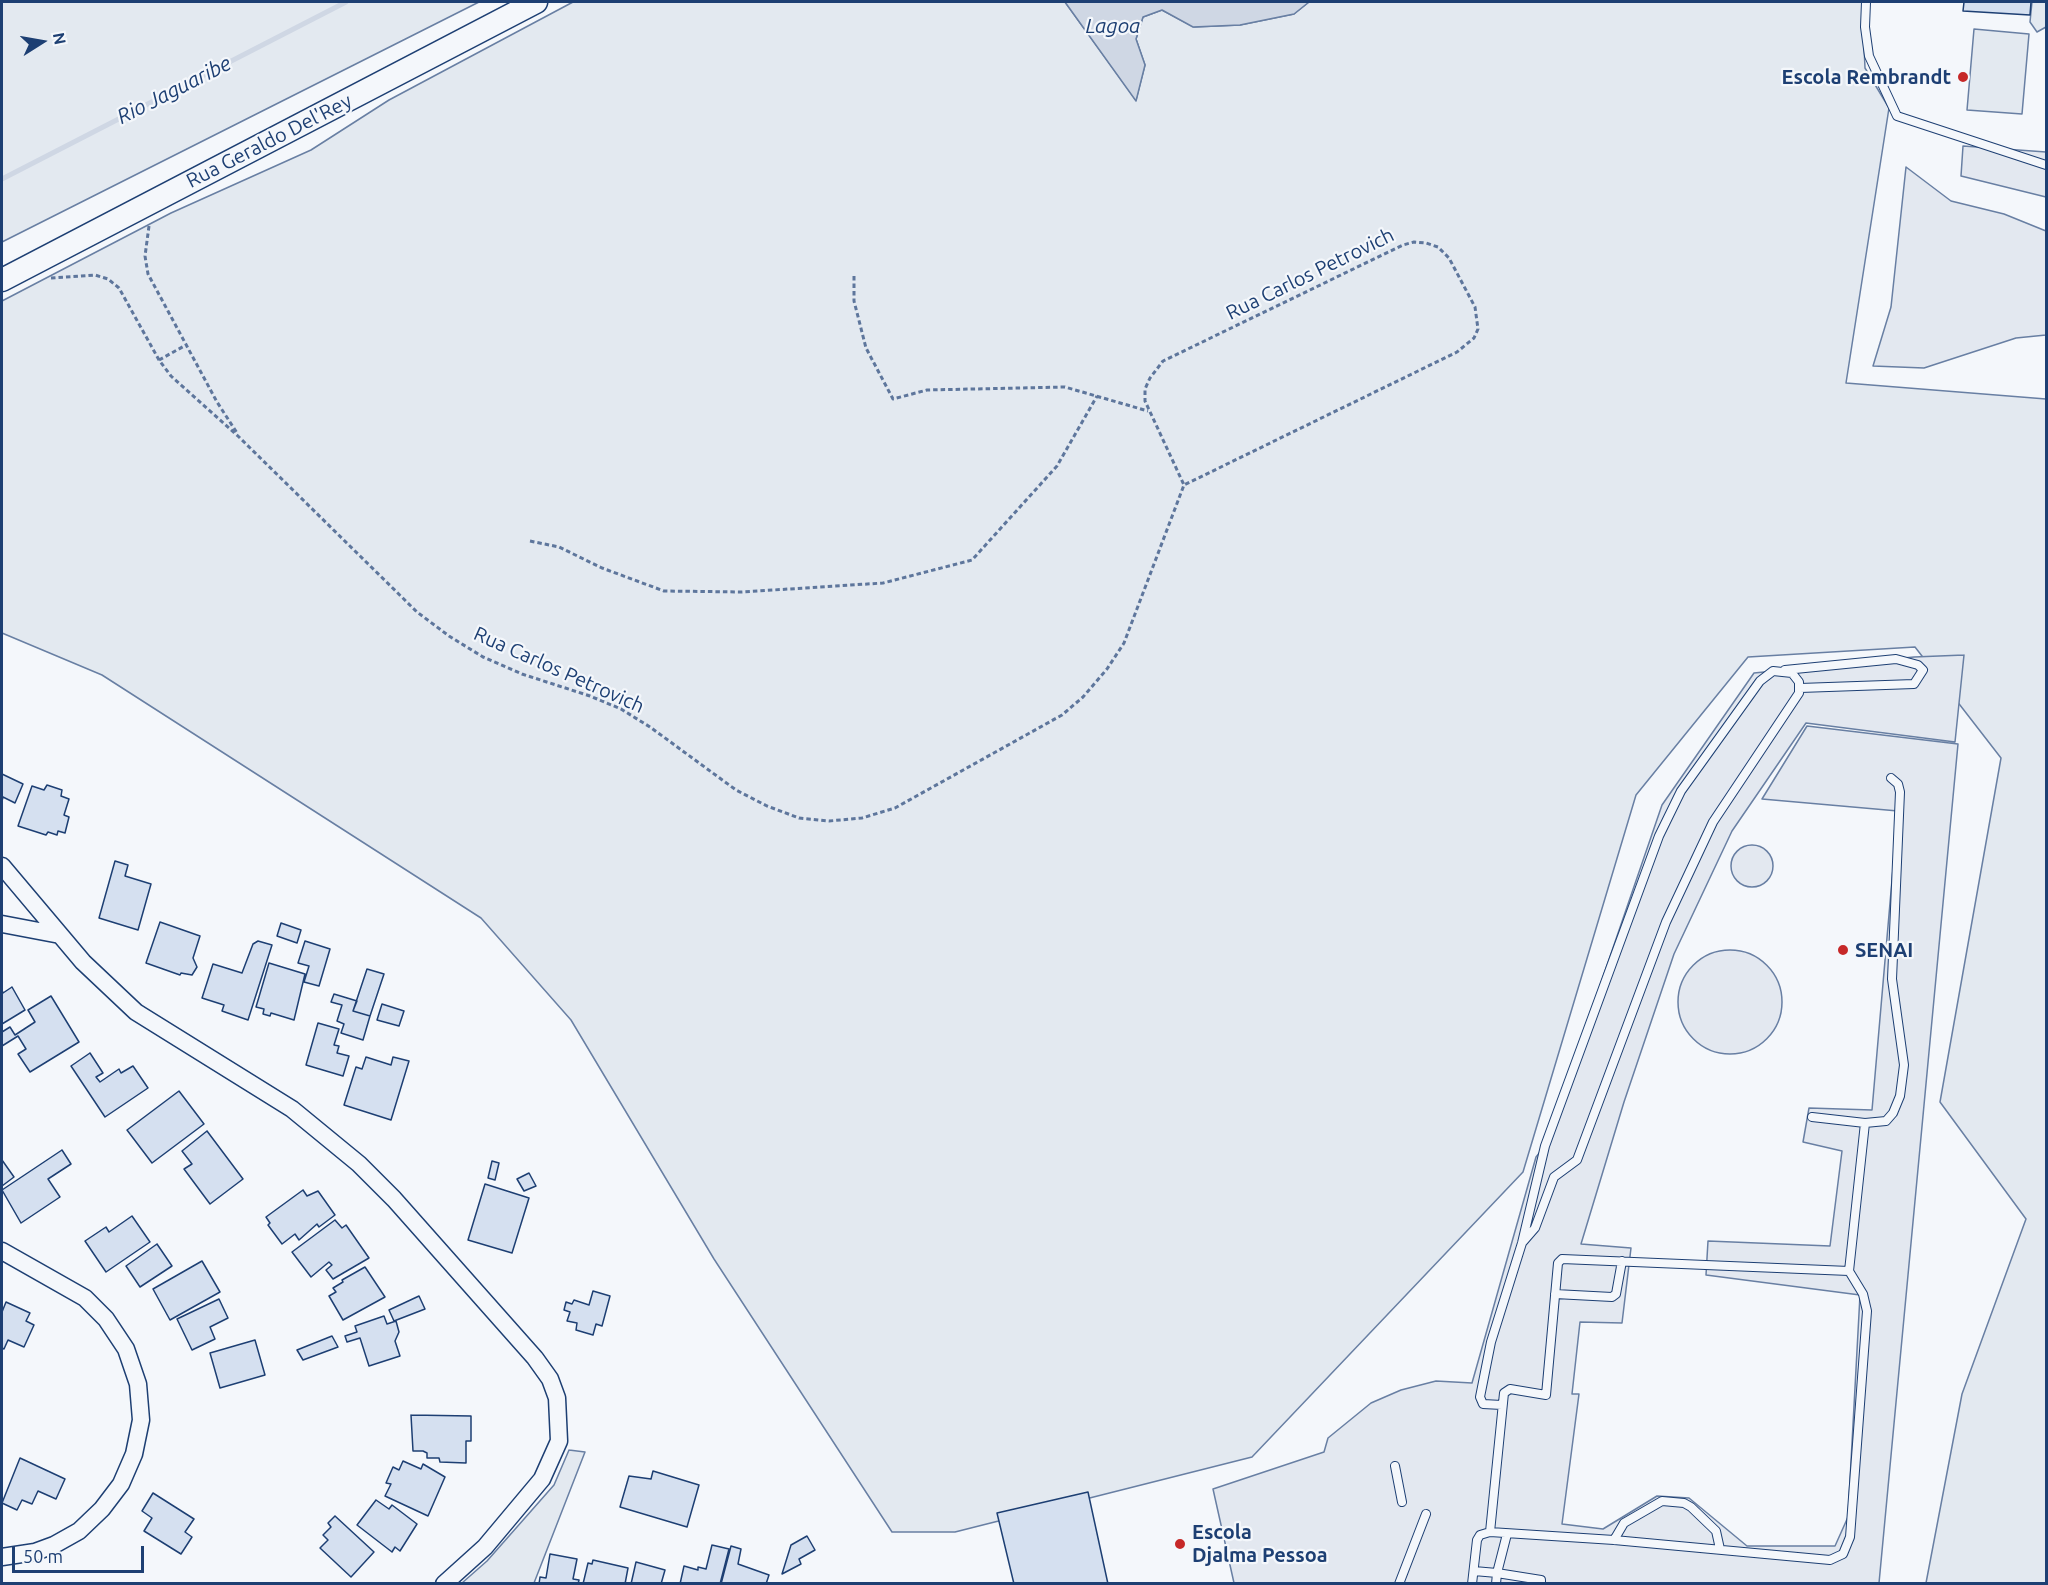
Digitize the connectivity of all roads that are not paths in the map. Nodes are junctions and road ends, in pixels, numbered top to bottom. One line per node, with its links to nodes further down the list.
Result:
1 (536, 2): 4 (main road, Rua Geraldo Del'Rey)
2 (1866, 2): 3 (lane)
3 (2046, 165)
4 (2, 280)
5 (1773, 671): 6 (lane); 6 (lane); 13 (lane)
6 (1800, 688): 13 (lane)
7 (1891, 778): 12 (lane)
8 (2, 866): 10 (street)
9 (2, 924): 10 (street)
10 (60, 935): 30 (street)
11 (1812, 1117): 12 (lane)
12 (1865, 1124): 16 (lane)
13 (1522, 1243): 18 (lane)
14 (2, 1251): 26 (street)
15 (1622, 1261): 16 (lane); 17 (lane); 17 (lane)
16 (1850, 1271): 25 (lane)
17 (1555, 1294): 18 (lane)
18 (1502, 1405): 22 (lane)
19 (1395, 1466): 20 (lane)
20 (1402, 1502)
21 (1426, 1514): 29 (lane)
22 (1490, 1532): 23 (lane); 27 (lane)
23 (1507, 1534): 24 (lane); 28 (lane)
24 (1614, 1540): 25 (lane); 25 (lane)
25 (1720, 1550)
26 (2, 1557)
27 (1474, 1571): 28 (lane); 32 (lane)
28 (1497, 1573): 33 (lane); 34 (lane)
29 (1400, 1583): 31 (lane)
30 (444, 1584)
31 (1390, 1584)
32 (1472, 1584)
33 (1496, 1584)
34 (1541, 1584)

